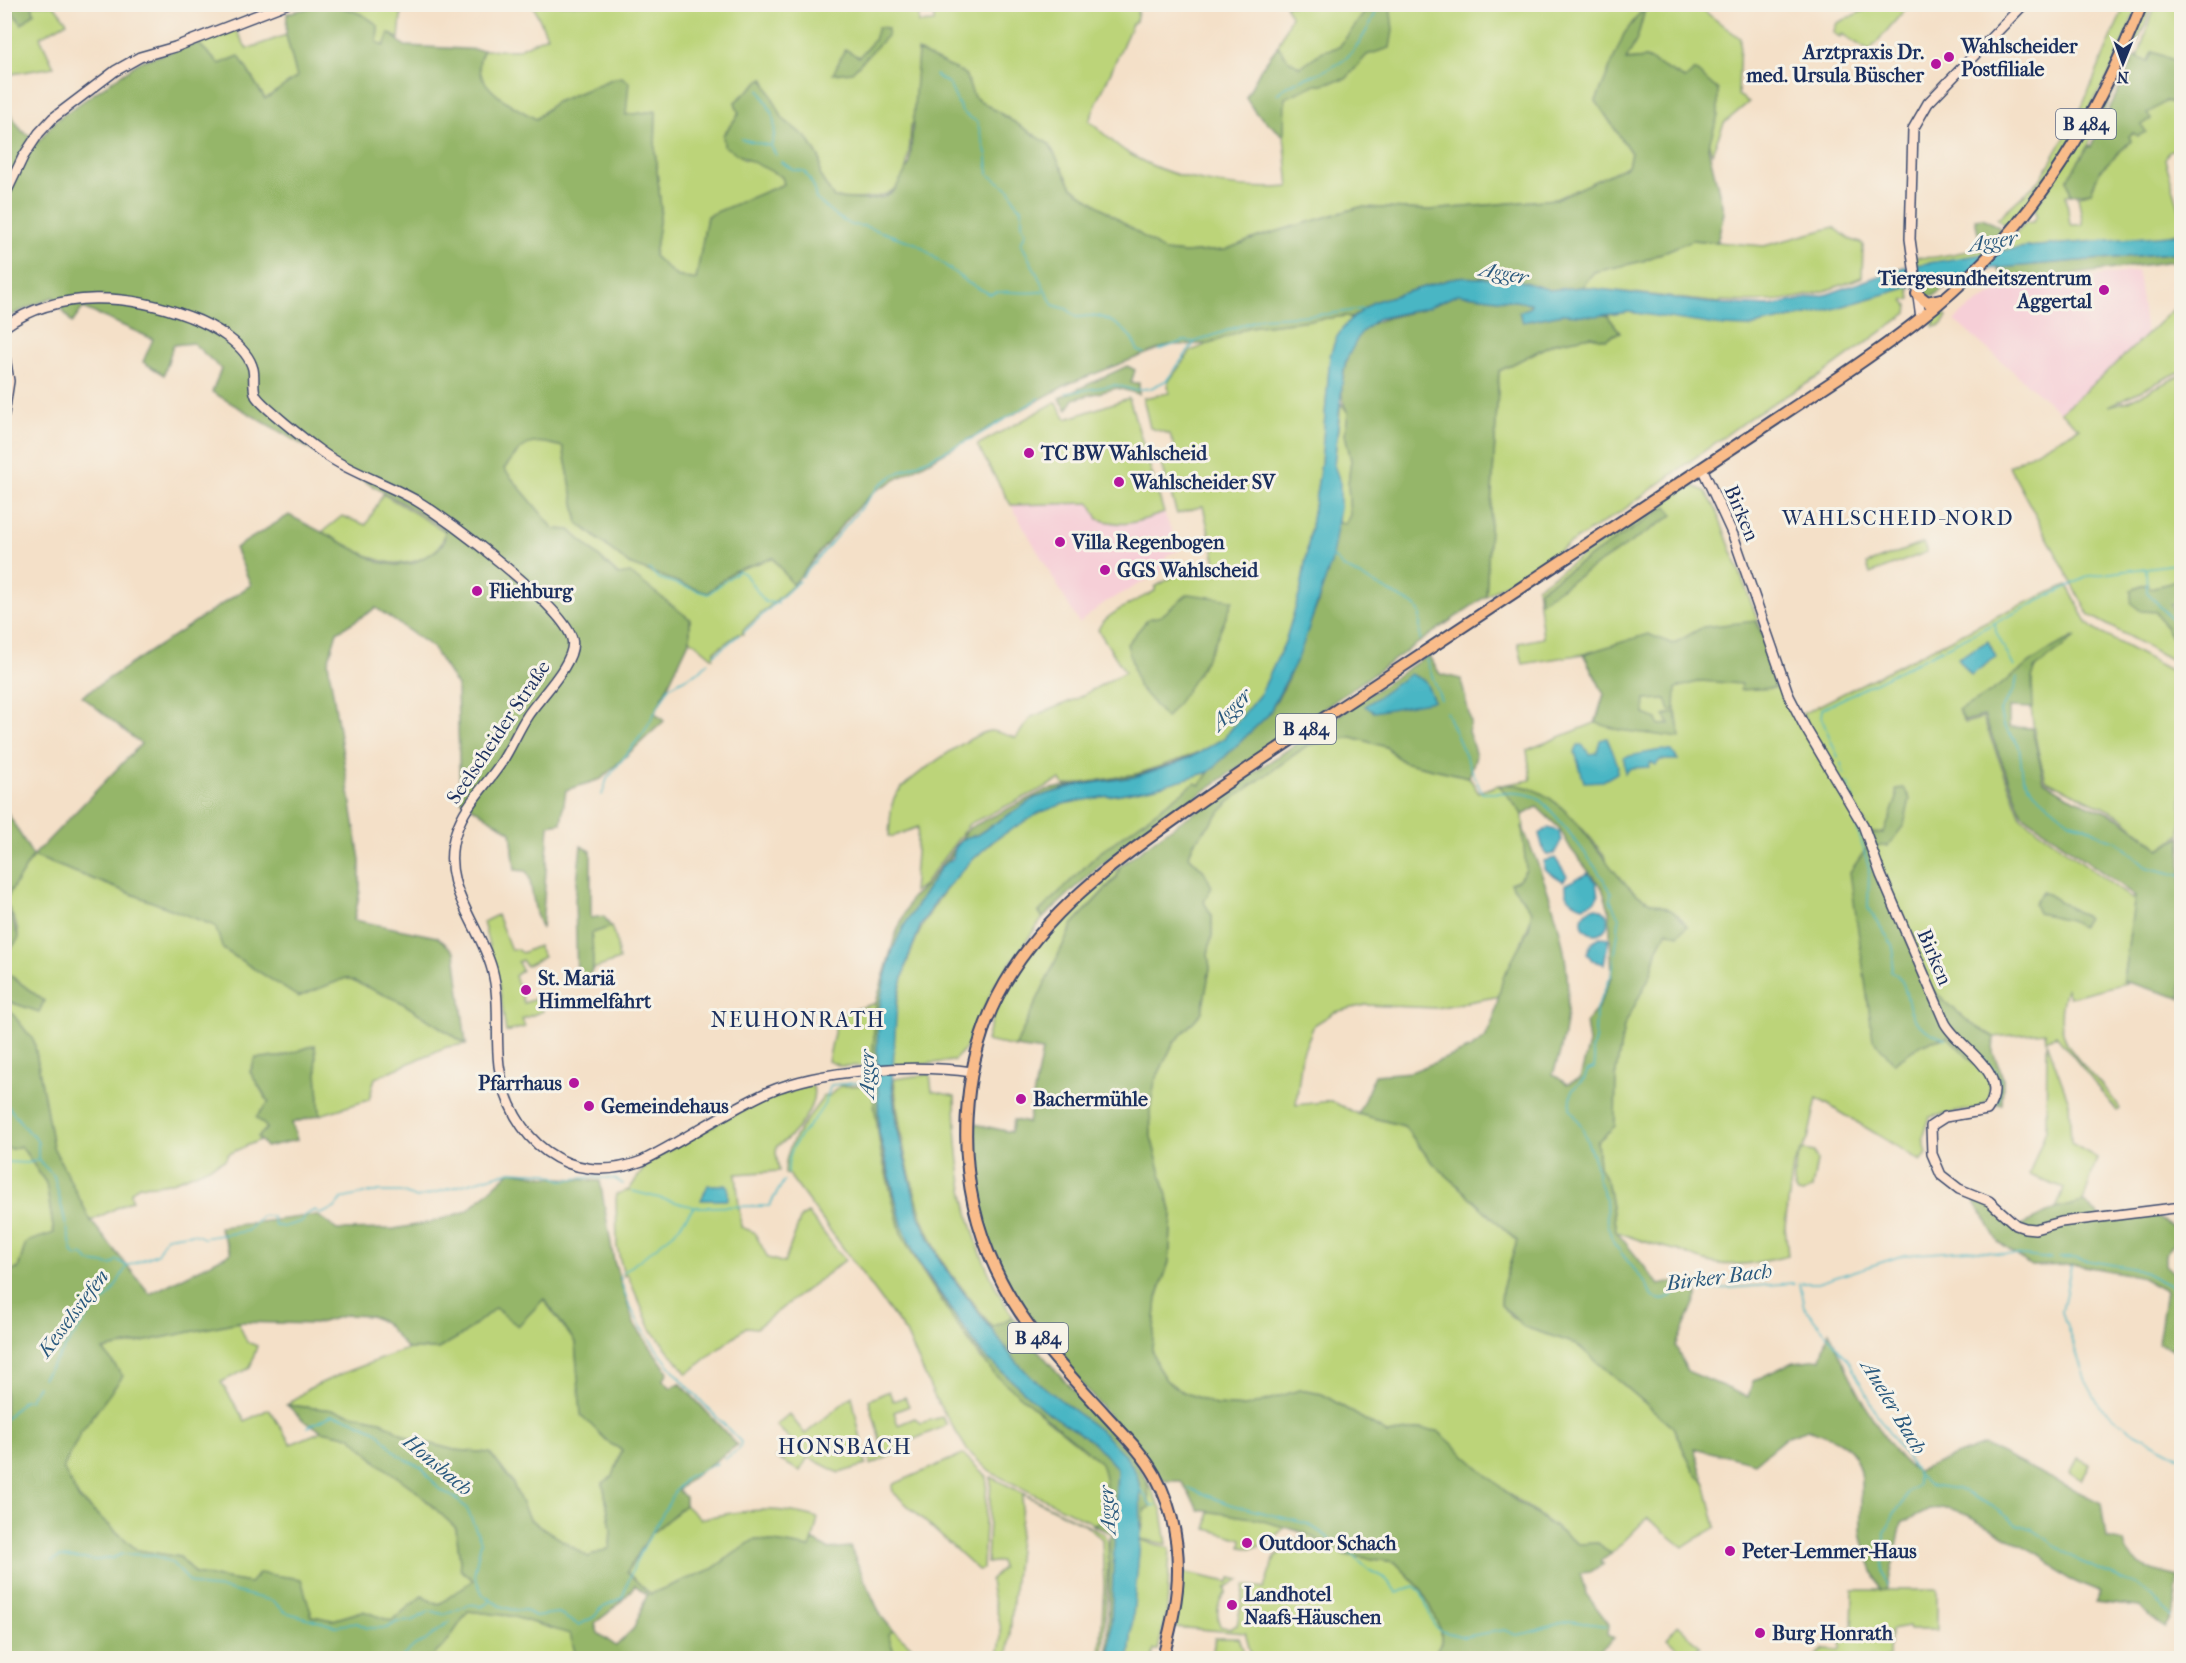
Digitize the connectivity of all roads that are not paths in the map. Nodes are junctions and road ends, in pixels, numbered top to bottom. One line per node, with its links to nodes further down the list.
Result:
1 (286, 4): 4 (street)
2 (2024, 4): 6 (street)
3 (2142, 4): 5 (main road, B 484)
4 (4, 197)
5 (1951, 292): 6 (main road); 7 (main road, B 484)
6 (1917, 293): 7 (street)
7 (1921, 318): 11 (main road, B 484)
8 (4, 327): 12 (street, Seelscheider Straße)
9 (4, 351): 10 (street)
10 (4, 414)
11 (1702, 468): 12 (main road, B 484); 13 (street, Birken)
12 (972, 1072): 14 (main road, B 484)
13 (2181, 1207)
14 (1164, 1659)

